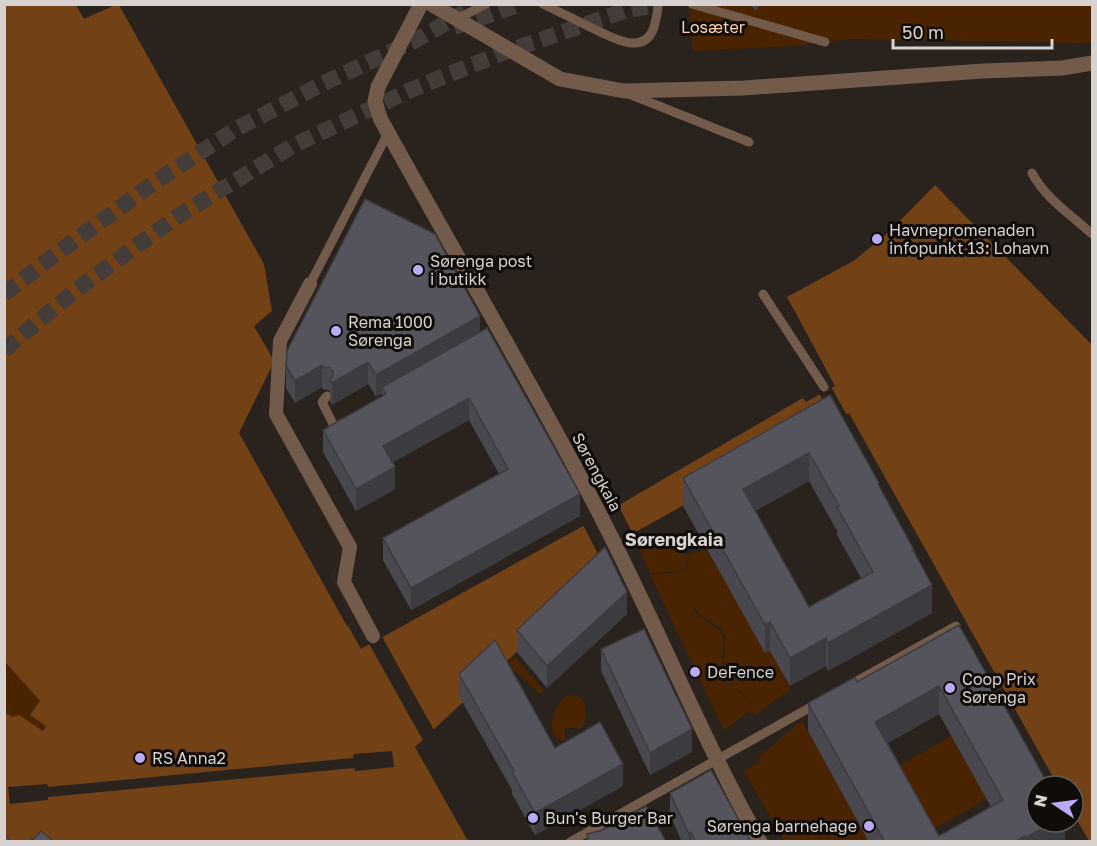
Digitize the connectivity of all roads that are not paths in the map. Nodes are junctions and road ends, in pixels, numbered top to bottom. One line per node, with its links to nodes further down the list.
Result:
1 (421, 4): 11 (street, Sørengkaia)
2 (431, 4): 7 (street)
3 (486, 4): 7 (lane)
4 (543, 4): 5 (lane)
5 (658, 4)
6 (692, 4): 8 (lane)
7 (451, 16): 10 (street)
8 (825, 42)
9 (1092, 63): 10 (street)
10 (624, 91): 12 (lane)
11 (388, 133): 15 (lane); 24 (street, Sørengkaia)
12 (749, 142)
13 (1032, 173): 14 (lane)
14 (1092, 234)
15 (310, 284): 21 (street)
16 (763, 294): 17 (lane)
17 (824, 387)
18 (327, 396): 19 (lane)
19 (348, 420)
20 (956, 626): 22 (lane)
21 (373, 636)
22 (843, 690)
23 (822, 701): 24 (lane)
24 (717, 760): 25 (lane); 28 (street, Sørengkaia)
25 (610, 819): 26 (lane); 27 (lane)
26 (614, 829)
27 (570, 842)
28 (760, 842)

